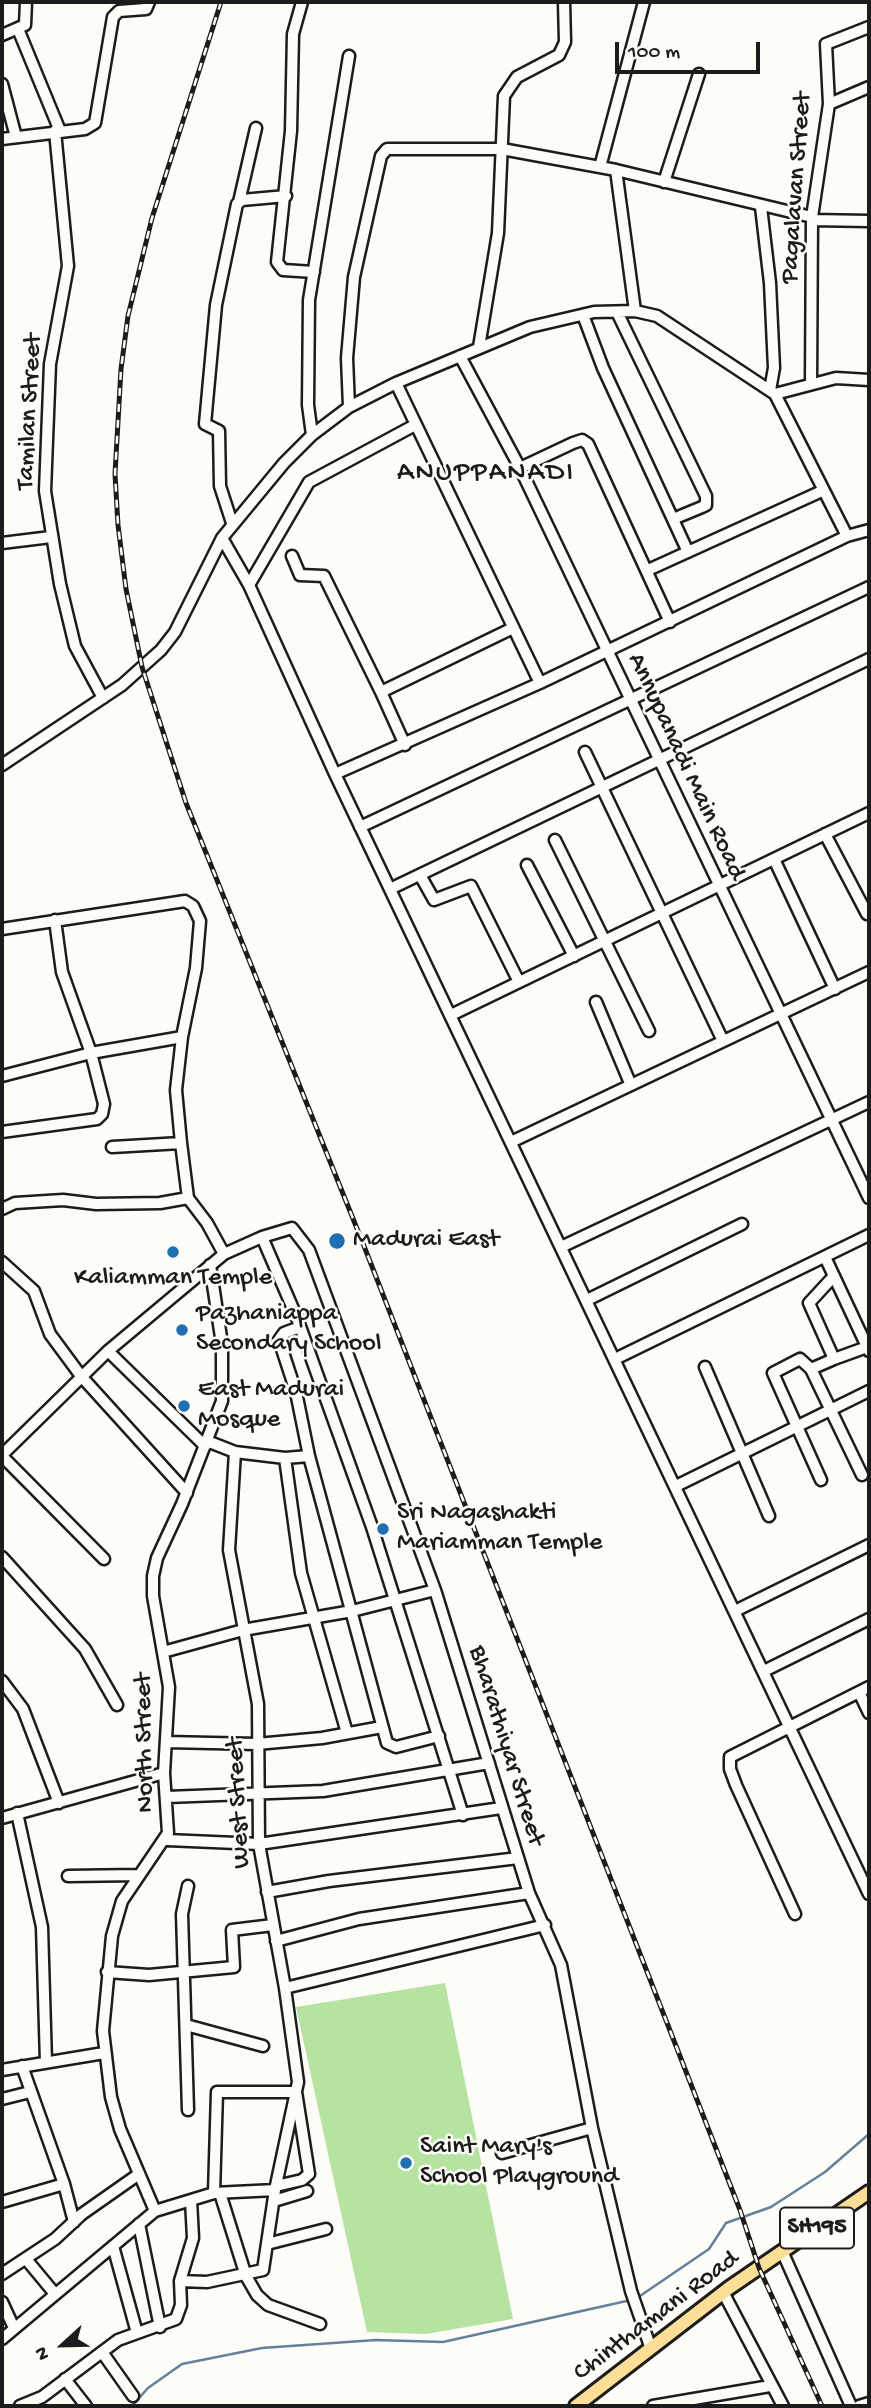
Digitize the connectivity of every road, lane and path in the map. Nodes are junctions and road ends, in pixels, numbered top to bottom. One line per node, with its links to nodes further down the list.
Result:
1 (26, 2): 7 (street)
2 (149, 2): 15 (street)
3 (302, 2): 22 (street)
4 (564, 2): 18 (street)
5 (644, 2): 19 (street)
6 (869, 27): 13 (street, Pagalavan Street)
7 (18, 29): 8 (street); 15 (street, Tamilan Street)
8 (2, 36)
9 (349, 56): 27 (street)
10 (699, 74): 21 (street)
11 (2, 84): 16 (street)
12 (869, 87): 13 (street)
13 (828, 104): 25 (street, Pagalavan Street)
14 (256, 128): 23 (street)
15 (57, 131): 16 (street); 46 (street, Tamilan Street)
16 (16, 137): 17 (street)
17 (2, 139)
18 (502, 149): 19 (street); 31 (street); 37 (street)
19 (600, 167): 20 (street)
20 (616, 170): 21 (street); 28 (street)
21 (664, 181): 24 (street)
22 (286, 196): 23 (street); 27 (street)
23 (239, 202): 43 (street)
24 (761, 206): 25 (street); 36 (street)
25 (812, 219): 26 (street); 35 (street, Pagalavan Street)
26 (869, 221)
27 (314, 272): 39 (street)
28 (635, 311): 29 (street); 36 (street)
29 (617, 312): 30 (street); 42 (street)
30 (583, 315): 31 (street); 42 (street)
31 (479, 347): 32 (street)
32 (460, 356): 34 (street); 40 (street, Annupanadi Main Road)
33 (869, 380): 35 (street)
34 (396, 383): 37 (street); 38 (street)
35 (811, 384): 36 (street)
36 (772, 392): 41 (street)
37 (349, 407): 39 (street)
38 (415, 425): 52 (street); 55 (street)
39 (312, 435): 43 (street)
40 (520, 468): 51 (street); 56 (street, Annupanadi Main Road)
41 (822, 491): 45 (street); 49 (street)
42 (673, 519): 49 (street)
43 (232, 523): 47 (street)
44 (869, 530): 45 (street)
45 (847, 536): 54 (street)
46 (51, 537): 48 (street); 60 (street, Tamilan Street)
47 (222, 538): 52 (street); 60 (street)
48 (2, 543)
49 (688, 552): 51 (street)
50 (292, 556): 59 (street)
51 (648, 570): 54 (street)
52 (249, 585): 66 (street)
53 (869, 587): 61 (street)
54 (670, 622): 56 (street)
55 (513, 628): 58 (street); 59 (street)
56 (607, 650): 58 (street); 61 (street, Annupanadi Main Road)
57 (869, 659): 64 (street)
58 (540, 683): 62 (street)
59 (381, 692): 62 (street)
60 (103, 698): 65 (street)
61 (630, 698): 64 (street, Annupanadi Main Road); 69 (street)
62 (405, 745): 66 (street)
63 (585, 752): 67 (street)
64 (659, 758): 67 (street); 75 (street, Annupanadi Main Road)
65 (2, 765)
66 (335, 774): 69 (street)
67 (602, 786): 74 (street); 77 (street)
68 (869, 813): 70 (street)
69 (360, 827): 76 (street)
70 (825, 834): 72 (street); 78 (street)
71 (555, 840): 81 (street)
72 (774, 859): 75 (street); 85 (street)
73 (527, 864): 82 (street)
74 (420, 875): 76 (street); 84 (street)
75 (718, 886): 77 (street); 88 (street, Annupanadi Main Road)
76 (390, 890): 87 (street)
77 (662, 914): 81 (street); 91 (street)
78 (867, 914)
79 (55, 920): 80 (street); 90 (street); 92 (street)
80 (2, 929)
81 (603, 942): 82 (street); 89 (street)
82 (574, 956): 84 (street)
83 (869, 972): 85 (street)
84 (519, 982): 87 (street)
85 (835, 989): 88 (street)
86 (596, 1002): 94 (street)
87 (451, 1015): 98 (street)
88 (780, 1015): 91 (street); 96 (street, Annupanadi Main Road)
89 (649, 1031)
90 (182, 1037): 92 (street); 99 (street)
91 (723, 1041): 94 (street)
92 (91, 1053): 93 (street); 97 (street)
93 (2, 1076)
94 (630, 1083): 98 (street)
95 (869, 1102): 96 (street)
96 (832, 1120): 102 (street, Annupanadi Main Road); 107 (street)
97 (2, 1132)
98 (511, 1142): 107 (street)
99 (181, 1143): 100 (street); 101 (street)
100 (112, 1147)
101 (188, 1198): 103 (street); 108 (street)
102 (869, 1198)
103 (2, 1209)
104 (742, 1224): 113 (street)
105 (869, 1236): 109 (street)
106 (262, 1237): 108 (street); 114 (street); 139 (street, Bharathiyar Street)
107 (561, 1247): 113 (street)
108 (225, 1254): 111 (street)
109 (825, 1257): 112 (street); 117 (street)
110 (2, 1262): 121 (street)
111 (210, 1265): 116 (street); 125 (street, North Street)
112 (834, 1276): 115 (street); 118 (street)
113 (587, 1300): 117 (street)
114 (300, 1327): 129 (street); 140 (street)
115 (868, 1349): 118 (street)
116 (108, 1351): 121 (street); 125 (street)
117 (615, 1359): 133 (street)
118 (834, 1359): 120 (street)
119 (705, 1367): 127 (street)
120 (811, 1369): 123 (street); 124 (street)
121 (80, 1376): 128 (street); 134 (street)
122 (869, 1391): 123 (street)
123 (830, 1410): 124 (street); 131 (street)
124 (798, 1426): 127 (street); 132 (street)
125 (206, 1443): 126 (street); 134 (street, North Street)
126 (235, 1452): 130 (street); 145 (street, West Street)
127 (744, 1453): 133 (street); 135 (street)
128 (2, 1456): 138 (street)
129 (309, 1457): 130 (street); 142 (street)
130 (285, 1458): 143 (street)
131 (862, 1475)
132 (821, 1480)
133 (676, 1486): 141 (street)
134 (187, 1493): 146 (street, North Street)
135 (769, 1516)
136 (869, 1545): 141 (street)
137 (2, 1557): 151 (street)
138 (104, 1559)
139 (435, 1590): 140 (street); 159 (street, Bharathiyar Street)
140 (397, 1600): 142 (street); 156 (street)
141 (737, 1610): 147 (street)
142 (352, 1611): 143 (street); 154 (street)
143 (312, 1616): 145 (street); 155 (street)
144 (869, 1619): 147 (street)
145 (243, 1630): 146 (street); 158 (street, West Street)
146 (163, 1652): 157 (street, North Street)
147 (764, 1671): 153 (street)
148 (2, 1681): 164 (street)
149 (869, 1686): 150 (street)
150 (859, 1692): 152 (street); 153 (street)
151 (117, 1705)
152 (869, 1713)
153 (791, 1724): 177 (street); 178 (street)
154 (382, 1727): 155 (street); 156 (street)
155 (347, 1733): 158 (street)
156 (439, 1736): 160 (street)
157 (166, 1742): 158 (street); 161 (street, North Street)
158 (257, 1744): 162 (street, West Street)
159 (489, 1763): 160 (street); 165 (street, Bharathiyar Street)
160 (450, 1772): 162 (street); 167 (street)
161 (164, 1773): 163 (street, North Street); 164 (street)
162 (256, 1796): 163 (street); 170 (street, West Street)
163 (167, 1797): 169 (street, North Street)
164 (59, 1803): 166 (street)
165 (501, 1808): 167 (street); 171 (street, Bharathiyar Street)
166 (17, 1813): 168 (street); 188 (street)
167 (463, 1815): 170 (street)
168 (2, 1818)
169 (167, 1840): 170 (street); 172 (street, North Street)
170 (258, 1844): 175 (street, West Street)
171 (518, 1858): 175 (street); 176 (street, Bharathiyar Street)
172 (138, 1875): 173 (street); 182 (street, North Street)
173 (68, 1876)
174 (188, 1886): 183 (street)
175 (267, 1892): 179 (street, West Street)
176 (529, 1893): 180 (street, Bharathiyar Street); 181 (street)
177 (869, 1894)
178 (795, 1914)
179 (273, 1925): 181 (street, West Street); 183 (street)
180 (545, 1925): 184 (street); 195 (street, Bharathiyar Street)
181 (276, 1941): 184 (street, West Street)
182 (107, 1972): 183 (street); 187 (street, North Street)
183 (183, 1973): 185 (street)
184 (285, 1988): 192 (street, West Street)
185 (186, 2025): 186 (street); 194 (street)
186 (263, 2046)
187 (104, 2053): 188 (street); 197 (street, North Street)
188 (46, 2062): 189 (street)
189 (22, 2066): 190 (street); 191 (street)
190 (2, 2070)
191 (30, 2092): 193 (street); 198 (street)
192 (296, 2092): 200 (street, West Street); 200 (street); 202 (street)
193 (2, 2099)
194 (188, 2110)
195 (592, 2128): 196 (street); 224 (street, Bharathiyar Street)
196 (502, 2153)
197 (139, 2174): 205 (street, North Street); 206 (street)
198 (64, 2184): 204 (street); 206 (street)
199 (307, 2191): 200 (street)
200 (275, 2192): 202 (street); 209 (street, West Street)
201 (869, 2192): 211 (main road, SH195)
202 (217, 2193): 203 (street); 214 (street)
203 (191, 2200): 205 (street); 215 (street)
204 (2, 2202)
205 (155, 2211): 207 (street)
206 (74, 2221): 212 (street)
207 (139, 2224): 210 (street); 220 (street)
208 (326, 2230): 209 (street)
209 (267, 2245): 214 (street, West Street)
210 (113, 2246): 217 (street); 222 (street)
211 (782, 2251): 216 (main road, Chinthamani Road / SH195); 235 (street)
212 (26, 2259): 213 (street); 217 (street)
213 (2, 2274)
214 (246, 2276): 215 (street); 219 (street)
215 (180, 2281): 220 (street)
216 (723, 2292): 224 (main road, Chinthamani Road); 227 (street)
217 (55, 2294): 221 (street)
218 (2, 2302): 221 (street)
219 (320, 2324)
220 (160, 2327): 222 (street)
221 (14, 2328): 223 (street)
222 (137, 2333): 225 (street)
223 (2, 2339)
224 (651, 2349): 232 (main road, Chinthamani Road)
225 (102, 2352): 226 (street); 228 (street)
226 (65, 2379): 230 (street); 231 (street)
227 (771, 2386): 233 (street); 234 (street)
228 (134, 2396)
229 (869, 2403): 236 (street)
230 (20, 2406)
231 (86, 2406)
232 (576, 2406)
233 (653, 2406)
234 (783, 2406)
235 (850, 2406)
236 (859, 2406)

